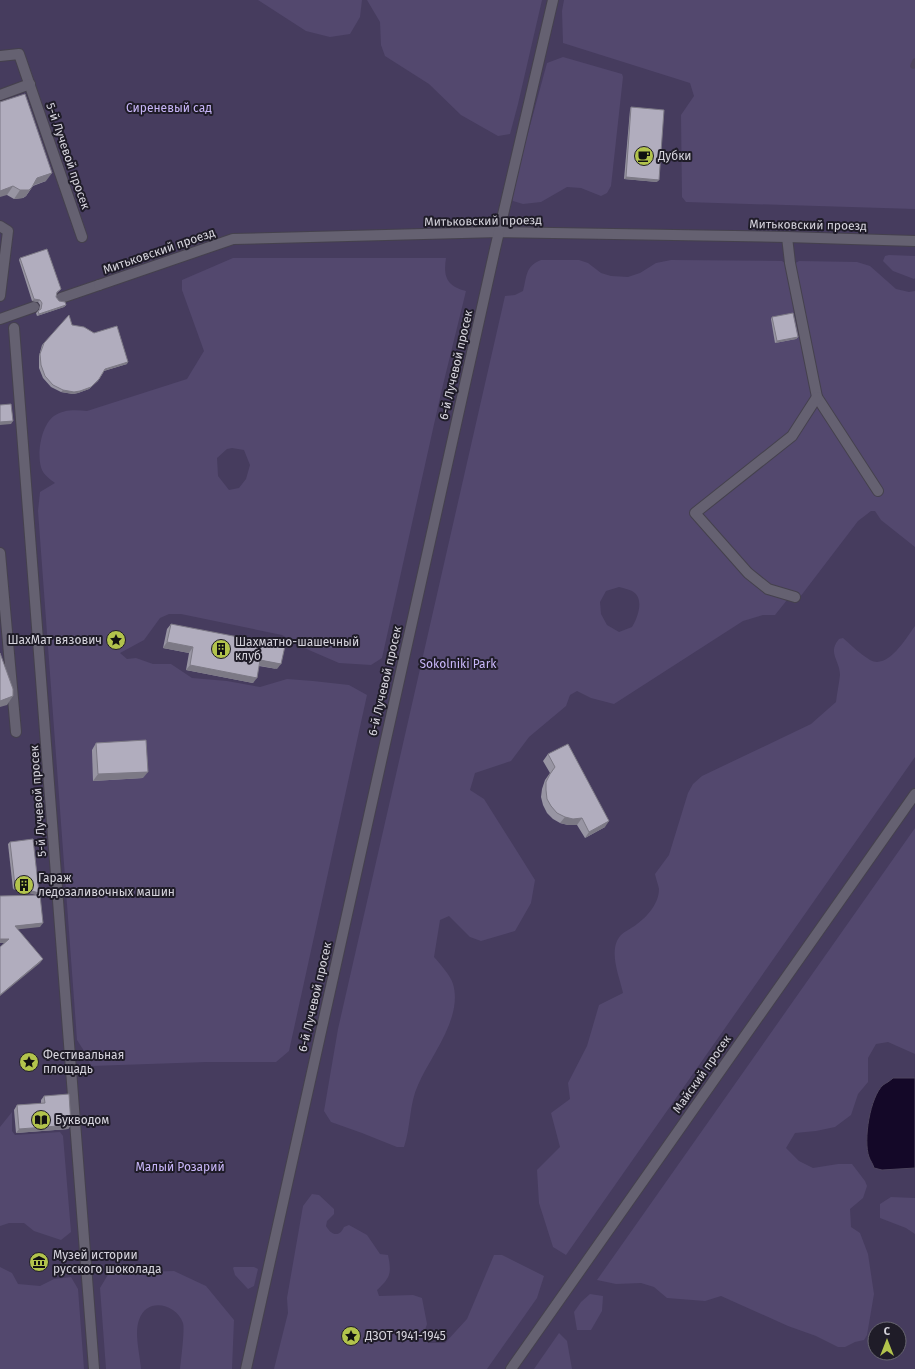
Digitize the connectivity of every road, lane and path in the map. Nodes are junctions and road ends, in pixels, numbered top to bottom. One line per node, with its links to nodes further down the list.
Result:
1 (554, 0): 6 (street, 6-й Лучевой просек)
2 (0, 56): 3 (street, 5-й Лучевой просек)
3 (30, 84): 4 (street); 7 (street, 5-й Лучевой просек)
4 (0, 95)
5 (0, 226): 10 (street)
6 (499, 232): 8 (street, Митьковский проезд); 11 (street, Митьковский проезд); 22 (street, 6-й Лучевой просек)
7 (82, 237)
8 (787, 237): 9 (street, Митьковский проезд); 15 (street)
9 (915, 241)
10 (0, 296)
11 (61, 298)
12 (34, 308): 13 (street)
13 (0, 319)
14 (14, 328): 21 (street, 5-й Лучевой просек)
15 (817, 397): 16 (street); 18 (street)
16 (878, 491)
17 (0, 553): 19 (street)
18 (795, 597)
19 (16, 732)
20 (915, 794): 23 (street, Майский просек)
21 (94, 1369)
22 (246, 1369)
23 (511, 1369)

